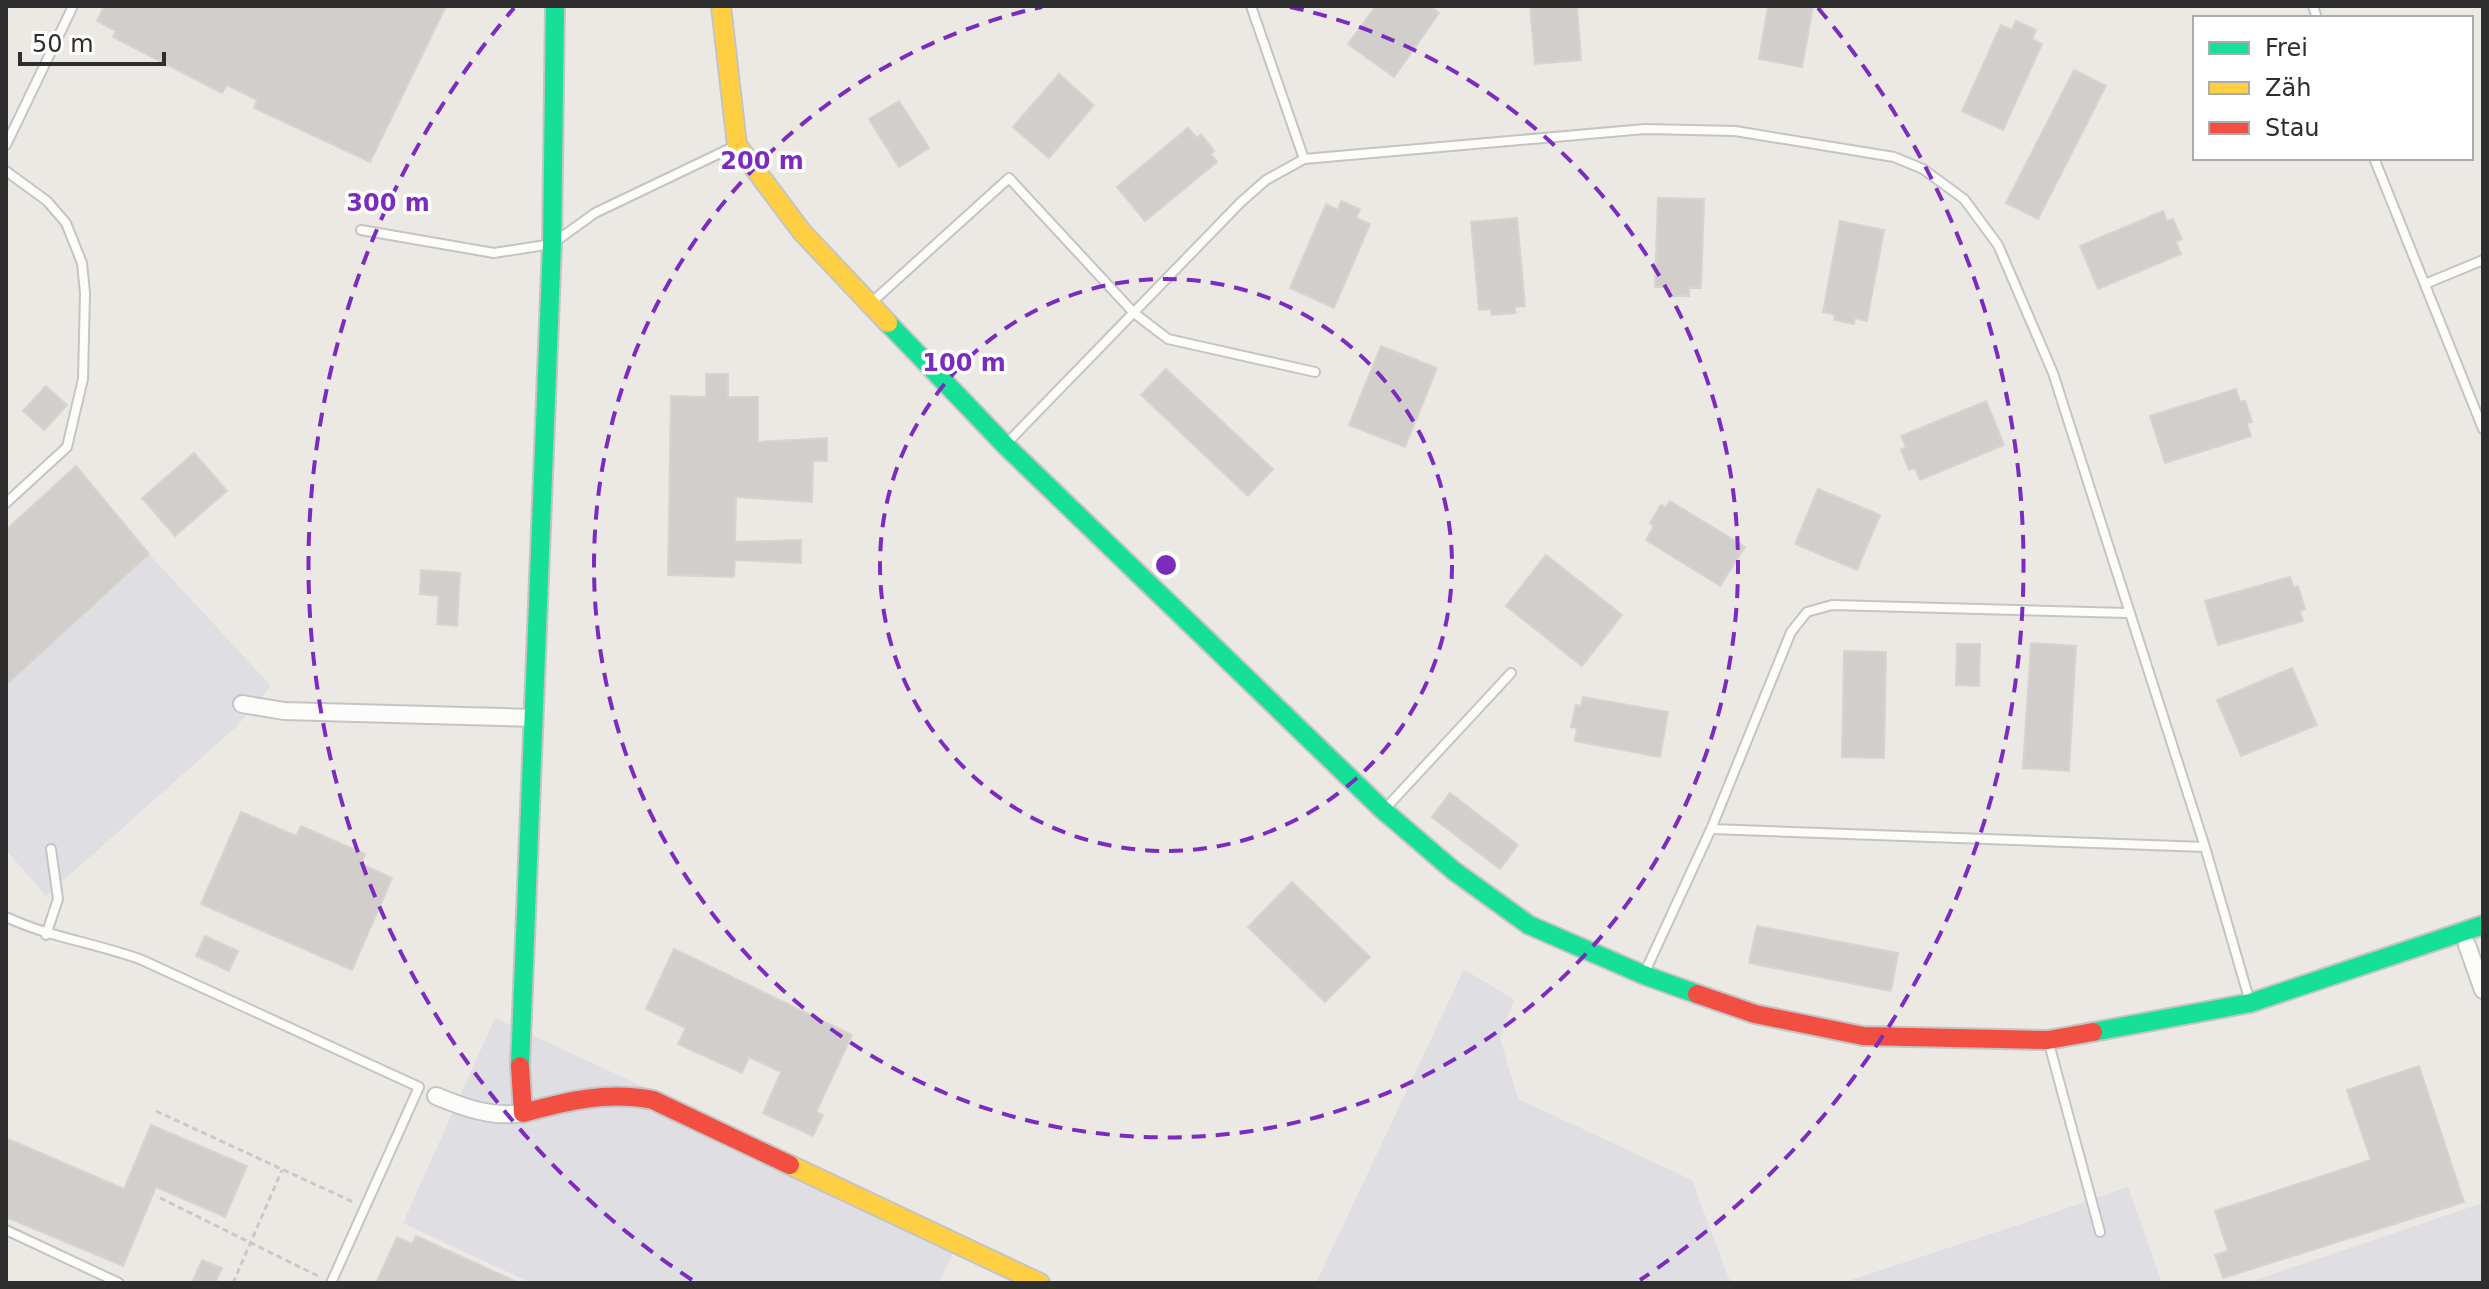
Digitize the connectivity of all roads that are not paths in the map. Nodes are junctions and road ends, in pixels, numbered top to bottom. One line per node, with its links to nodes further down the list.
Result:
1 (73, 6): 5 (lane)
2 (555, 6): 11 (street)
3 (721, 6): 6 (street)
4 (1251, 6): 7 (lane)
5 (6, 145)
6 (737, 145): 11 (lane); 14 (street)
7 (1304, 159): 15 (lane); 20 (lane)
8 (2375, 160): 13 (lane)
9 (6, 171): 19 (lane)
10 (361, 230): 11 (lane)
11 (552, 244): 23 (street)
12 (2483, 260): 13 (lane)
13 (2425, 284): 17 (lane)
14 (868, 305): 15 (lane); 18 (street)
15 (1134, 313): 16 (lane); 18 (lane)
16 (1315, 372)
17 (2483, 429)
18 (1005, 445): 24 (street)
19 (6, 503)
20 (2127, 613): 25 (lane); 26 (lane)
21 (1511, 673): 24 (lane)
22 (242, 704): 23 (street)
23 (533, 718): 38 (street)
24 (1383, 810): 32 (street)
25 (1711, 829): 26 (lane); 32 (lane)
26 (2205, 847): 34 (lane)
27 (51, 849): 30 (lane)
28 (6, 917): 30 (lane)
29 (2483, 925): 31 (street)
30 (46, 935): 36 (lane)
31 (2466, 939): 33 (street); 34 (street)
32 (1644, 975): 35 (street)
33 (2483, 990)
34 (2250, 1003): 35 (street)
35 (2048, 1040): 40 (lane)
36 (419, 1087): 37 (lane); 42 (lane)
37 (436, 1096): 38 (street)
38 (523, 1113): 43 (street)
39 (6, 1230): 41 (lane)
40 (2100, 1232)
41 (119, 1283)
42 (331, 1283)
43 (1040, 1283)

